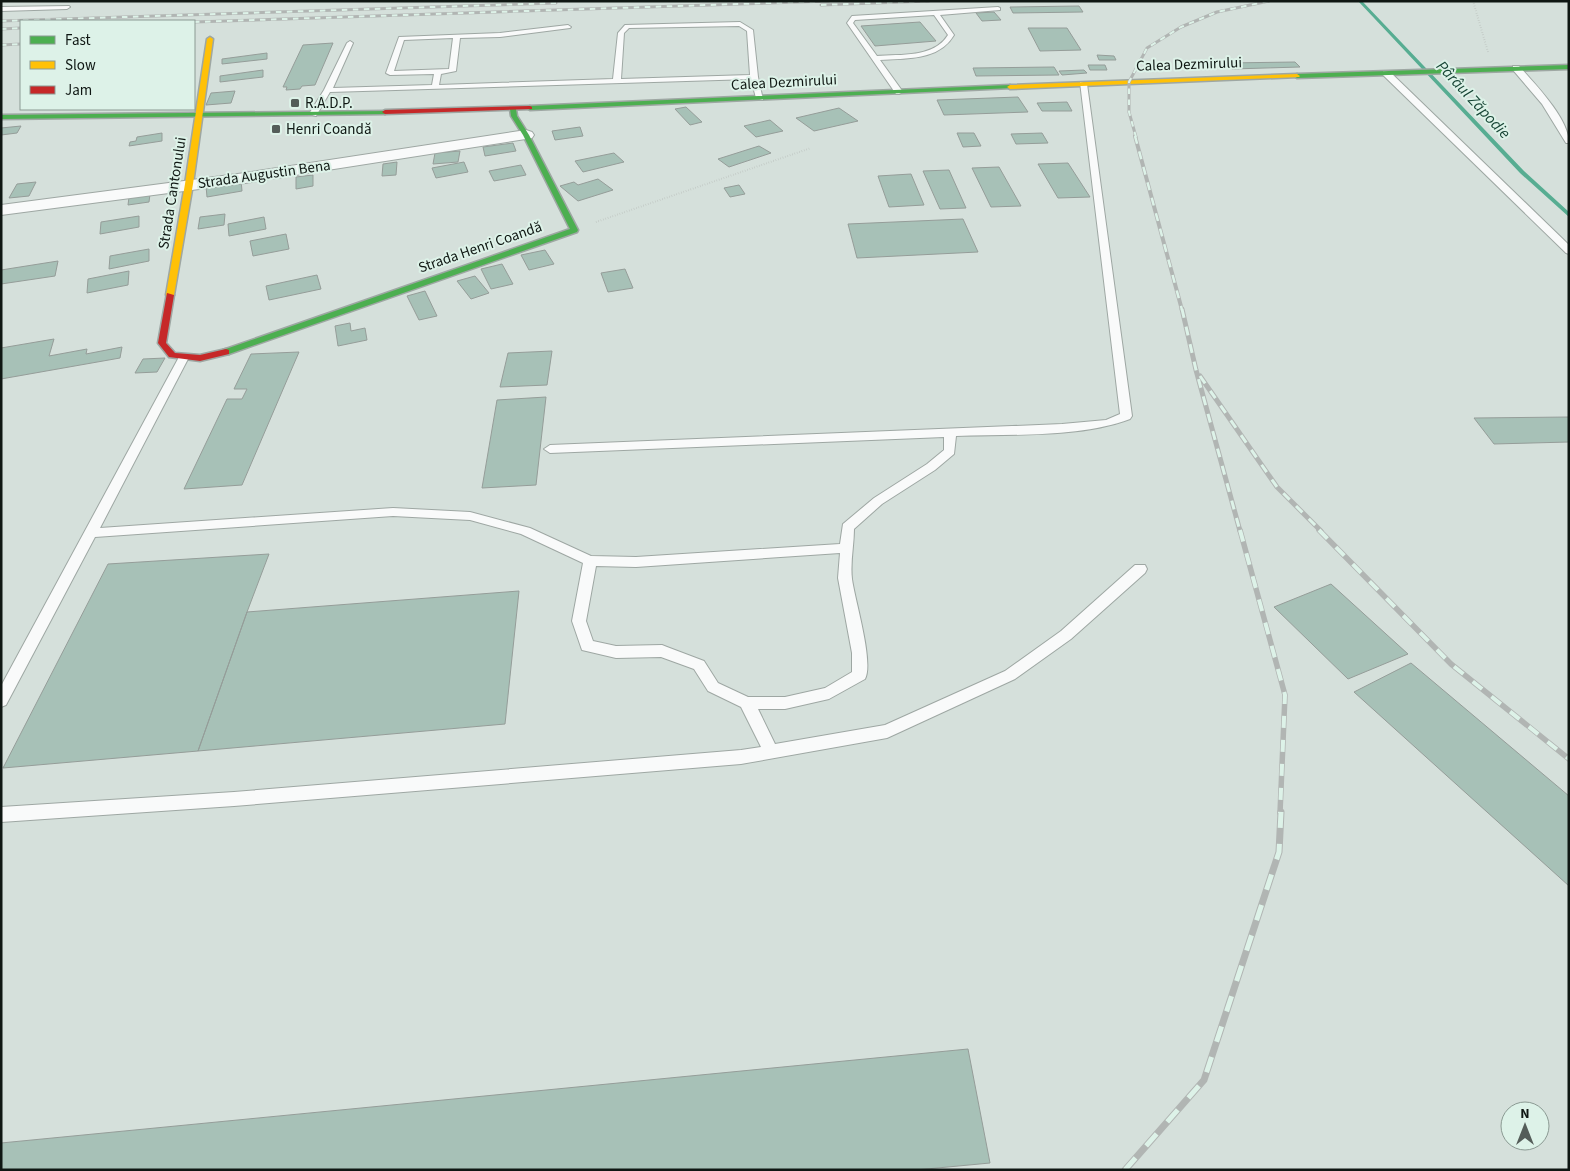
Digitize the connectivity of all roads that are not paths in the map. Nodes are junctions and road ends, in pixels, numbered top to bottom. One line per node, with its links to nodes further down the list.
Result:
1 (67, 7): 2 (lane)
2 (1, 9)
3 (998, 9): 4 (lane)
4 (935, 12): 9 (lane); 9 (lane)
5 (568, 27): 6 (lane)
6 (457, 36): 12 (lane); 12 (lane)
7 (210, 44): 23 (main road, Strada Cantonului)
8 (350, 44): 18 (lane)
9 (875, 58): 19 (lane)
10 (1569, 67): 11 (main road, Calea Dezmirului)
11 (1516, 68): 13 (main road, Calea Dezmirului); 26 (lane)
12 (438, 72): 17 (lane)
13 (1389, 72): 16 (main road, Calea Dezmirului); 29 (lane)
14 (754, 77): 15 (lane); 15 (lane); 20 (lane)
15 (617, 80): 17 (lane)
16 (1083, 84): 19 (main road, Calea Dezmirului); 31 (lane)
17 (435, 86): 18 (lane)
18 (328, 90): 22 (lane)
19 (900, 92): 20 (main road, Calea Dezmirului)
20 (760, 98): 21 (main road, Calea Dezmirului)
21 (513, 108): 22 (main road, Calea Dezmirului); 25 (main road)
22 (313, 114): 23 (main road, Calea Dezmirului)
23 (200, 116): 24 (main road, Calea Dezmirului); 27 (main road, Strada Cantonului)
24 (1, 117)
25 (526, 134): 27 (street, Strada Augustin Bena); 30 (main road, Strada Henri Coandă)
26 (1569, 141)
27 (189, 184): 28 (street, Strada Augustin Bena); 30 (main road, Strada Cantonului)
28 (1, 210)
29 (1569, 251)
30 (184, 357): 33 (lane)
31 (950, 432): 32 (lane); 34 (lane)
32 (550, 448)
33 (92, 533): 35 (lane); 37 (lane)
34 (847, 548): 35 (lane); 38 (lane)
35 (590, 561): 38 (lane)
36 (1140, 569): 39 (lane)
37 (1, 701)
38 (747, 703): 39 (lane)
39 (771, 752): 40 (lane)
40 (1, 815)

